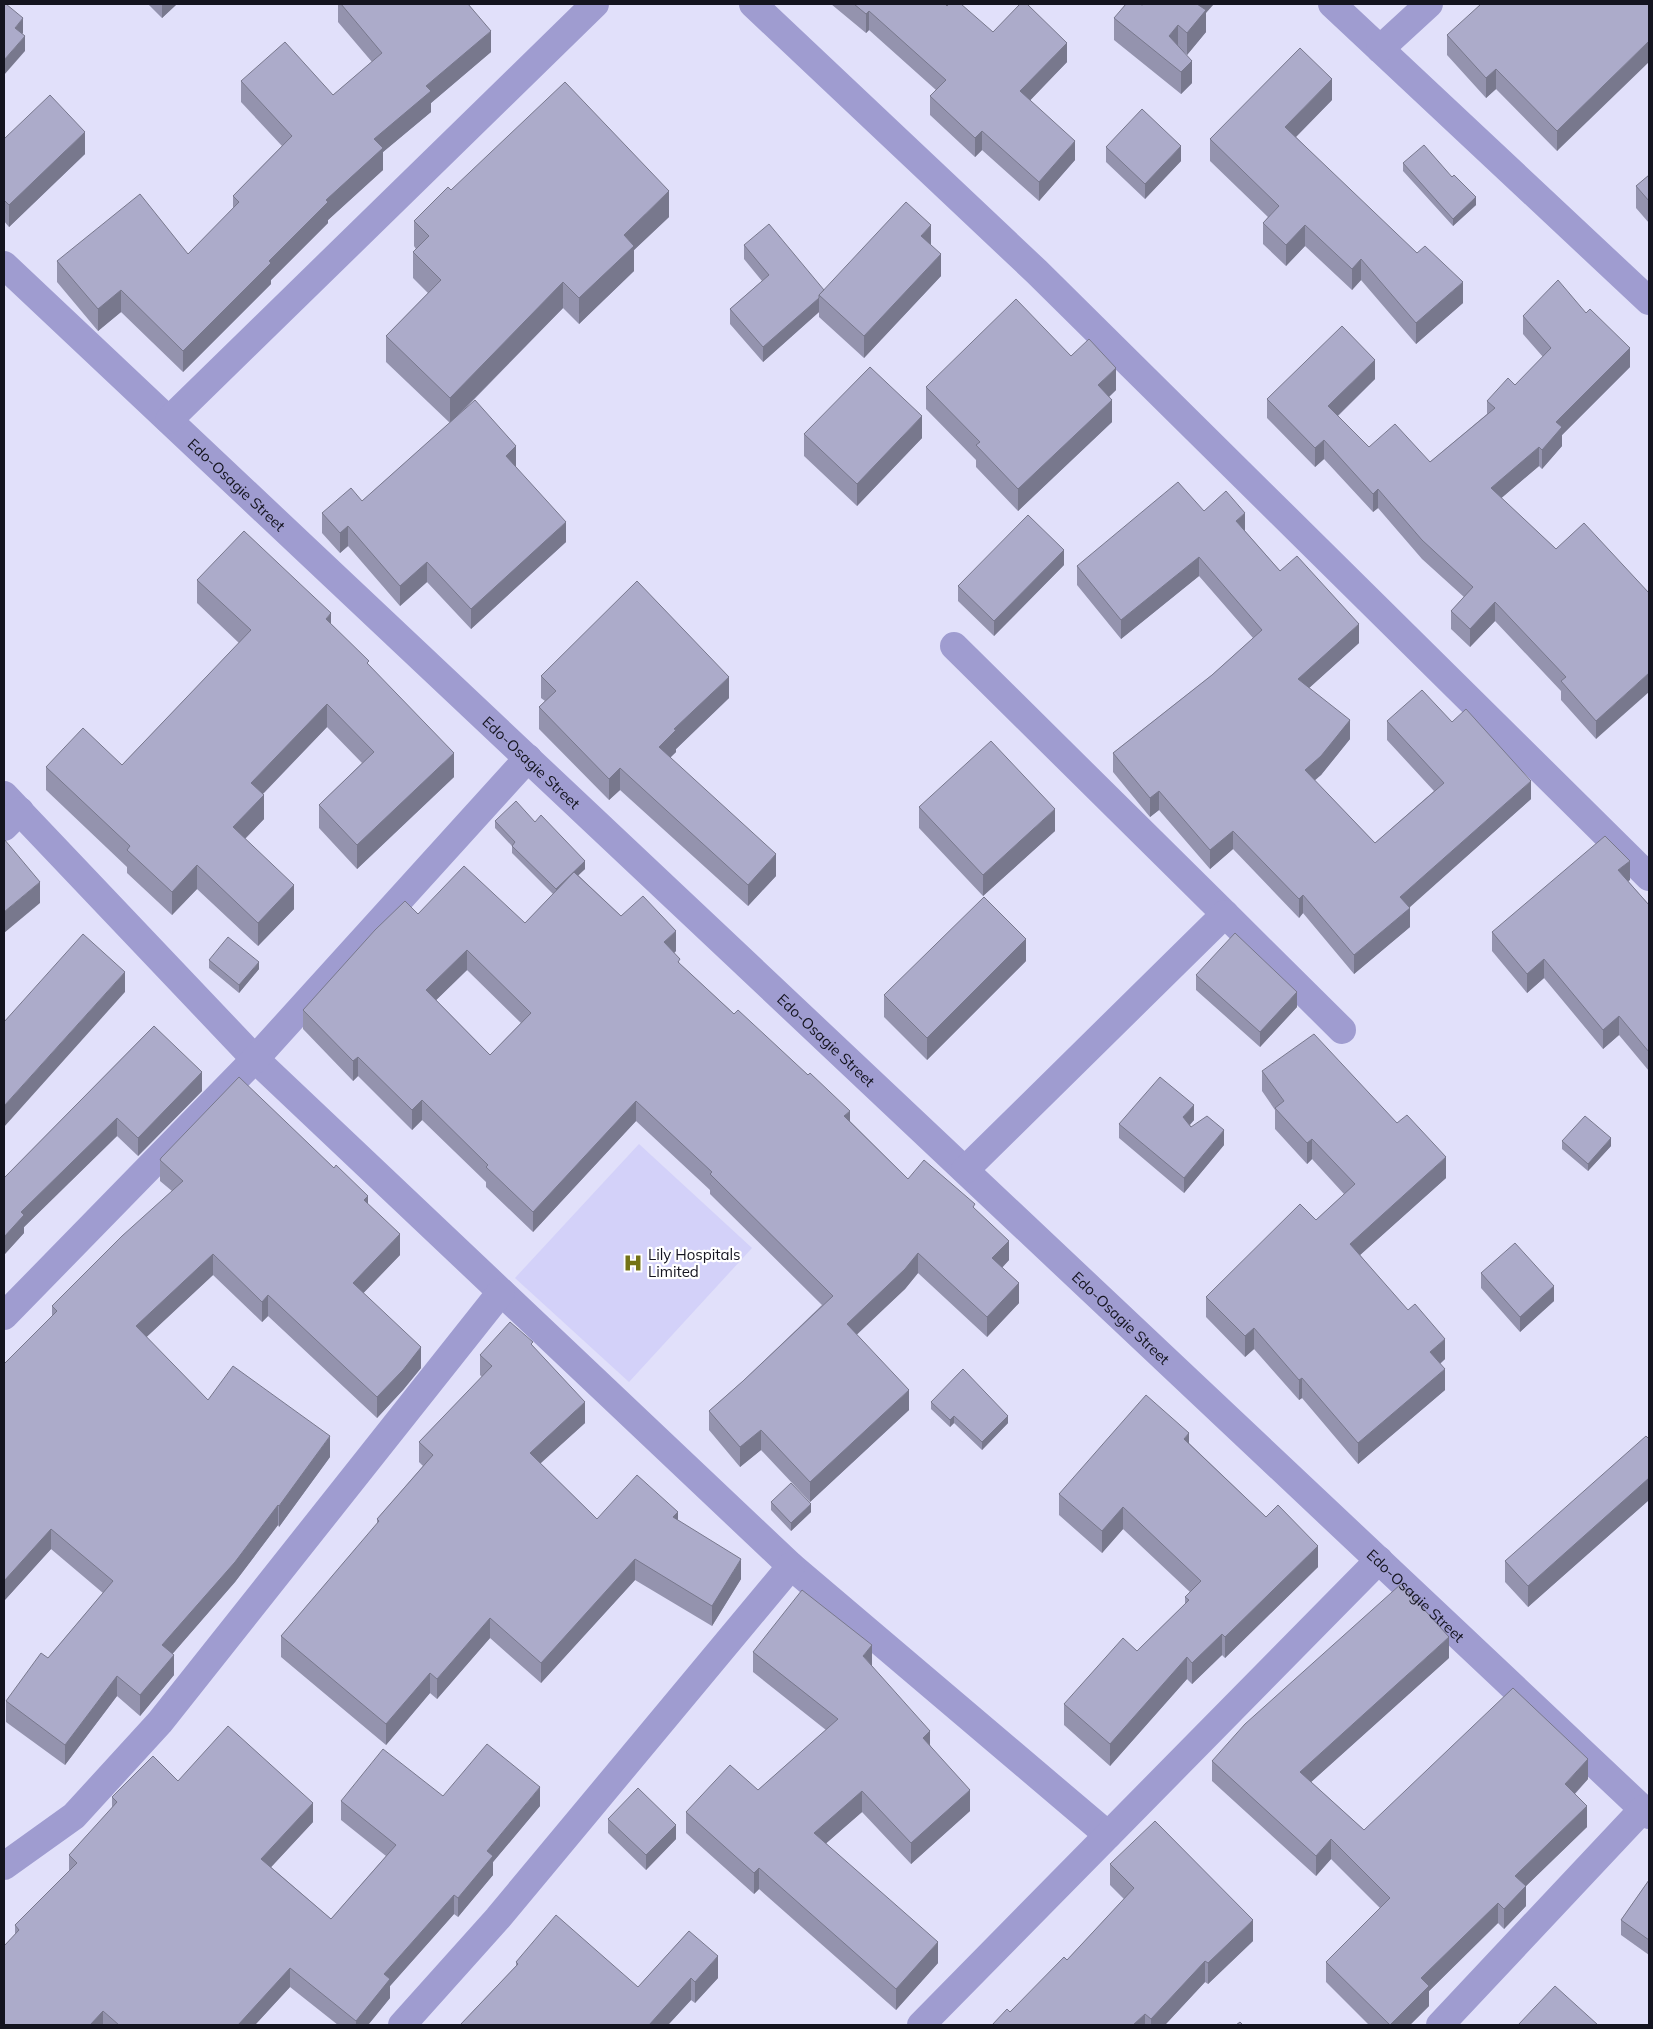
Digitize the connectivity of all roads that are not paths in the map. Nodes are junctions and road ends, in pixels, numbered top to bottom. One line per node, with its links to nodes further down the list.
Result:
1 (595, 4): 8 (street)
2 (753, 4): 12 (street)
3 (1332, 4): 5 (street)
4 (1429, 4): 5 (street)
5 (1380, 49): 7 (street)
6 (4, 266): 8 (street, Edo-Osagie Street)
7 (1649, 301)
8 (169, 420): 10 (street, Edo-Osagie Street)
9 (954, 646): 13 (street)
10 (528, 758): 15 (street); 16 (street, Edo-Osagie Street)
11 (9, 811): 15 (street)
12 (1649, 877)
13 (1224, 914): 14 (street); 16 (street)
14 (1342, 1030)
15 (255, 1060): 17 (street); 18 (street)
16 (965, 1170): 19 (street, Edo-Osagie Street)
17 (501, 1292): 20 (street); 23 (street)
18 (4, 1316)
19 (1379, 1560): 21 (street, Edo-Osagie Street); 22 (street)
20 (791, 1566): 22 (street); 24 (street)
21 (1646, 1812): 26 (street)
22 (1108, 1835): 25 (street)
23 (4, 1866)
24 (402, 2025)
25 (921, 2025)
26 (1440, 2025)

